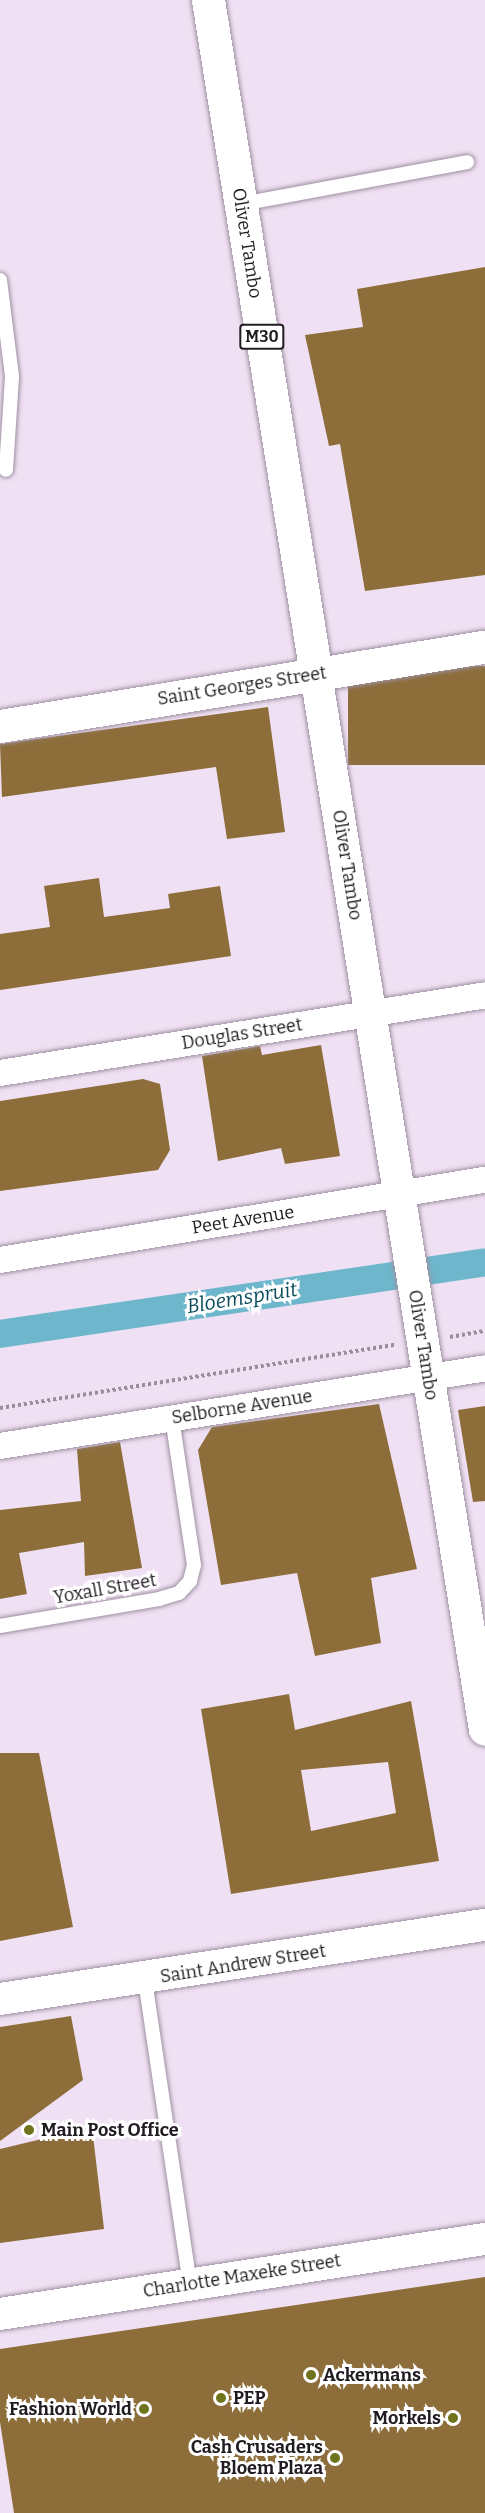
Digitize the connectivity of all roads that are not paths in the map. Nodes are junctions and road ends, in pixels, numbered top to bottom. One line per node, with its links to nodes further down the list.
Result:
1 (208, 0): 3 (main road, Oliver Tambo / M30)
2 (467, 162): 3 (lane)
3 (241, 204): 7 (main road, Oliver Tambo / M30)
4 (0, 280): 5 (lane)
5 (6, 470)
6 (485, 647): 7 (main road, Saint Georges Street)
7 (316, 674): 8 (main road, Saint Georges Street); 10 (street, Oliver Tambo)
8 (0, 726)
9 (485, 995): 10 (street, Douglas Street)
10 (371, 1013): 11 (street, Douglas Street); 13 (street, Oliver Tambo)
11 (0, 1073)
12 (485, 1180): 13 (street, Peet Avenue)
13 (402, 1207): 14 (street, Peet Avenue); 16 (street, Oliver Tambo)
14 (0, 1260)
15 (485, 1368): 16 (street, Selborne Avenue)
16 (428, 1377): 17 (street, Selborne Avenue); 20 (street, Oliver Tambo)
17 (172, 1418): 18 (street, Selborne Avenue); 19 (lane, Yoxall Street)
18 (0, 1446)
19 (0, 1626)
20 (479, 1658): 21 (street, Oliver Tambo)
21 (485, 1730)
22 (485, 1925): 23 (street, Saint Andrew Street)
23 (145, 1980): 24 (street, Saint Andrew Street); 26 (lane)
24 (0, 1999)
25 (485, 2239): 26 (street, Charlotte Maxeke Street)
26 (190, 2284): 27 (street, Charlotte Maxeke Street)
27 (0, 2314)

